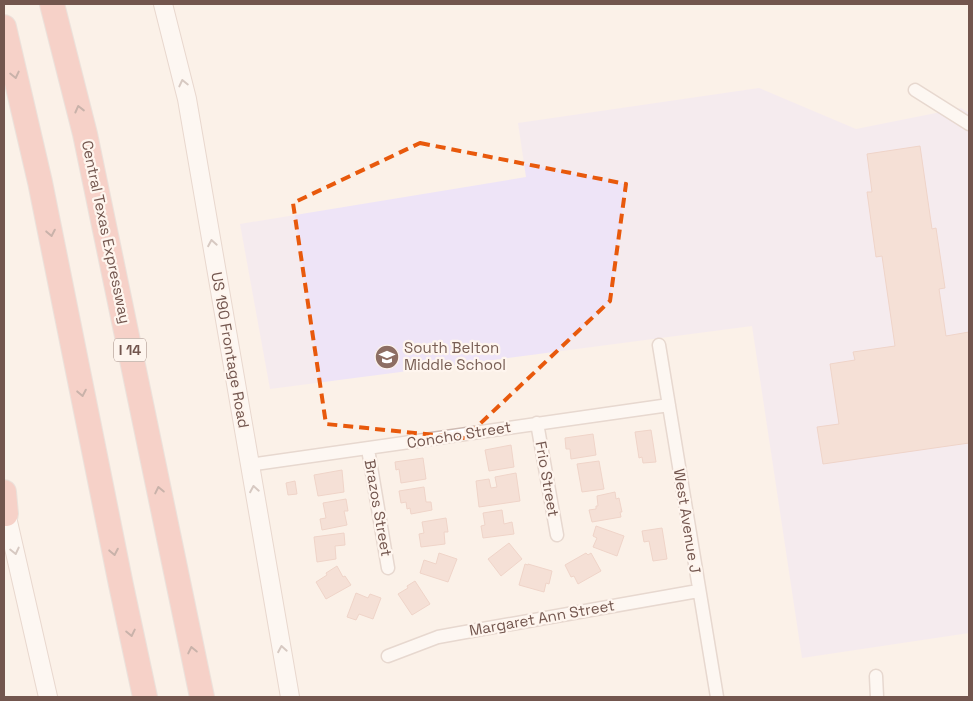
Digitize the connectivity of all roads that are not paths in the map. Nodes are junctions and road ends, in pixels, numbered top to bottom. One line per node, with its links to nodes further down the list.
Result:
1 (52, 4): 19 (highway, Central Texas Expressway / I 14, one-way to 1)
2 (163, 4): 10 (main road, US 190 Frontage Road, one-way to 2)
3 (4, 27): 18 (highway, one-way to 18)
4 (915, 90): 5 (street)
5 (969, 124)
6 (659, 345): 7 (street, West Avenue J)
7 (669, 405): 8 (street, Concho Street); 14 (street, West Avenue J)
8 (537, 423): 9 (street, Concho Street); 12 (street, Frio Street)
9 (368, 448): 10 (street, Concho Street); 13 (street, Brazos Street)
10 (249, 464): 20 (main road, US 190 Frontage Road, one-way to 10)
11 (5, 503): 17 (main road, one-way to 17)
12 (557, 535)
13 (388, 568)
14 (698, 591): 15 (street, Margaret Ann Street); 21 (street, West Avenue J)
15 (388, 656)
16 (876, 676): 22 (street)
17 (48, 697)
18 (145, 697)
19 (202, 697)
20 (290, 697)
21 (717, 697)
22 (877, 697)

